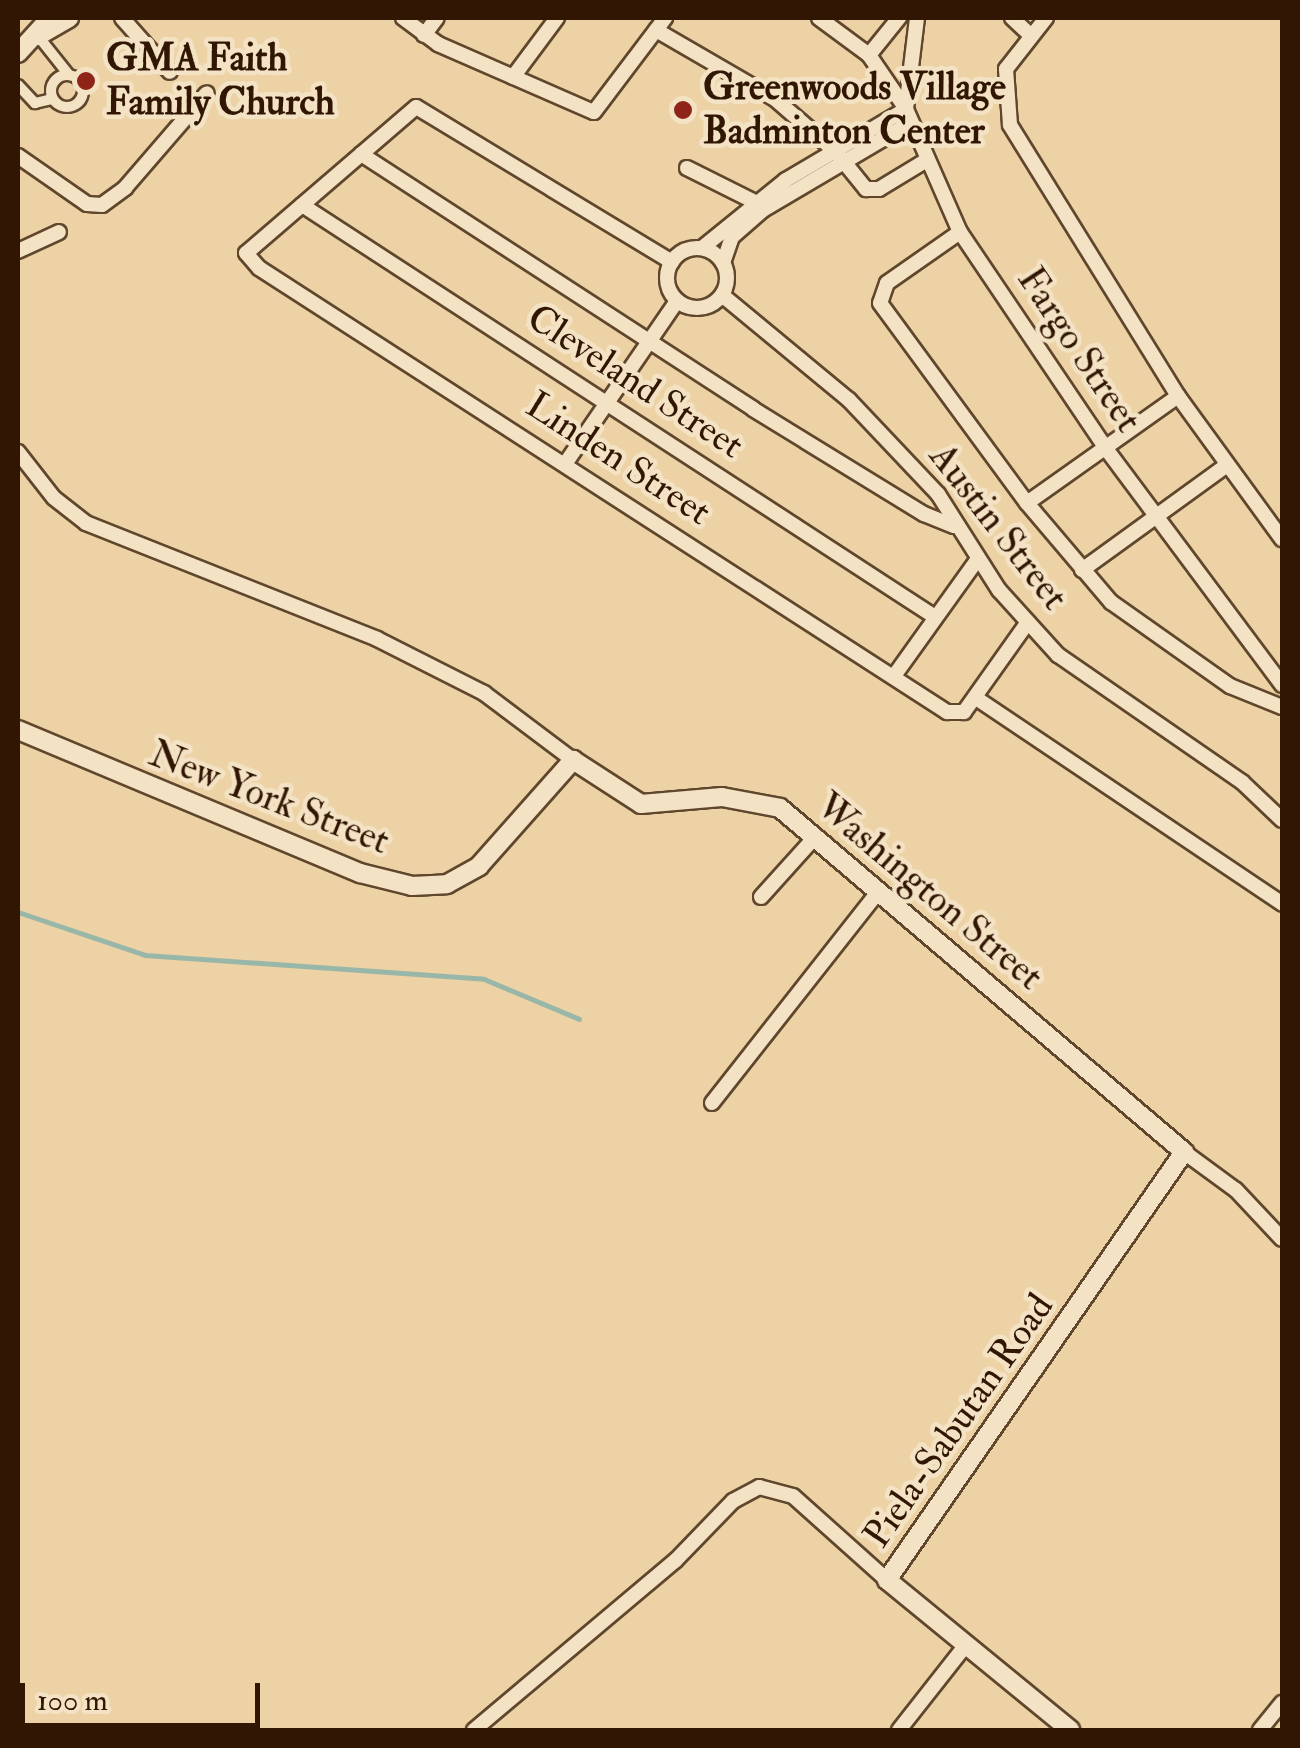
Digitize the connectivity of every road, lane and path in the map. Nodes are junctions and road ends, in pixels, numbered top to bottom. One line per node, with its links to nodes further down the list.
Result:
1 (50, 18): 15 (street)
2 (69, 18): 15 (street)
3 (122, 18): 18 (street)
4 (402, 18): 14 (street)
5 (437, 18): 14 (street)
6 (558, 18): 20 (street)
7 (819, 18): 17 (street)
8 (899, 18): 17 (street)
9 (918, 18): 24 (street, Fargo Street)
10 (1012, 18): 13 (street)
11 (1046, 18): 13 (street)
12 (660, 24): 20 (street); 27 (street)
13 (1029, 34): 41 (street)
14 (424, 35): 20 (street)
15 (38, 36): 16 (street); 19 (street)
16 (18, 54)
17 (869, 55): 24 (street)
18 (170, 72)
19 (70, 74): 23 (street); 23 (street)
20 (513, 76)
21 (18, 85): 23 (street)
22 (207, 93): 26 (street)
23 (52, 99)
24 (908, 116): 27 (street); 28 (street, Fargo Street)
25 (361, 154): 31 (street); 36 (street); 40 (street)
26 (18, 156)
27 (838, 157): 28 (street); 30 (street); 37 (street)
28 (925, 161): 33 (street, Fargo Street)
29 (687, 168): 30 (street)
30 (755, 202): 34 (street)
31 (302, 206): 42 (street, Cleveland Street); 45 (street, Linden Street)
32 (59, 232): 35 (street)
33 (960, 232): 43 (street, Fargo Street); 47 (street)
34 (702, 248): 36 (street); 37 (street)
35 (18, 251)
36 (672, 262): 39 (street)
37 (723, 263): 38 (street)
38 (722, 295): 39 (street); 49 (street, Austin Street)
39 (677, 301): 40 (street)
40 (647, 336): 42 (street); 49 (street)
41 (1178, 396): 43 (street); 46 (street)
42 (605, 400): 45 (street); 53 (street, Cleveland Street)
43 (1107, 450): 47 (street); 48 (street, Fargo Street)
44 (18, 452): 60 (street, Washington Street)
45 (566, 464): 55 (street, Linden Street)
46 (1227, 466): 48 (street); 50 (street)
47 (1027, 504): 52 (street)
48 (1158, 513): 52 (street); 56 (street, Fargo Street)
49 (954, 526): 51 (street, Austin Street)
50 (1282, 539)
51 (977, 560): 53 (street); 54 (street, Austin Street)
52 (1082, 570): 58 (street)
53 (932, 615): 55 (street)
54 (1028, 622): 57 (street); 61 (street, Austin Street)
55 (894, 676): 57 (street, Linden Street)
56 (1282, 685)
57 (976, 698): 65 (street)
58 (1282, 707)
59 (18, 730): 60 (street, New York Street)
60 (573, 760): 62 (street, Washington Street)
61 (1280, 809)
62 (816, 836): 63 (street, Washington Street); 64 (street)
63 (880, 891): 66 (street); 67 (street, Washington Street)
64 (761, 897)
65 (1282, 904)
66 (712, 1104)
67 (1184, 1152): 68 (street, Washington Street); 69 (street, Piela-Sabutan Road)
68 (1282, 1239)
69 (886, 1580): 70 (street, Piela-Sabutan Road); 73 (street)
70 (965, 1646): 74 (street); 75 (street, Piela-Sabutan Road)
71 (1282, 1703): 72 (street)
72 (1263, 1729)
73 (474, 1730)
74 (899, 1730)
75 (1070, 1730)

